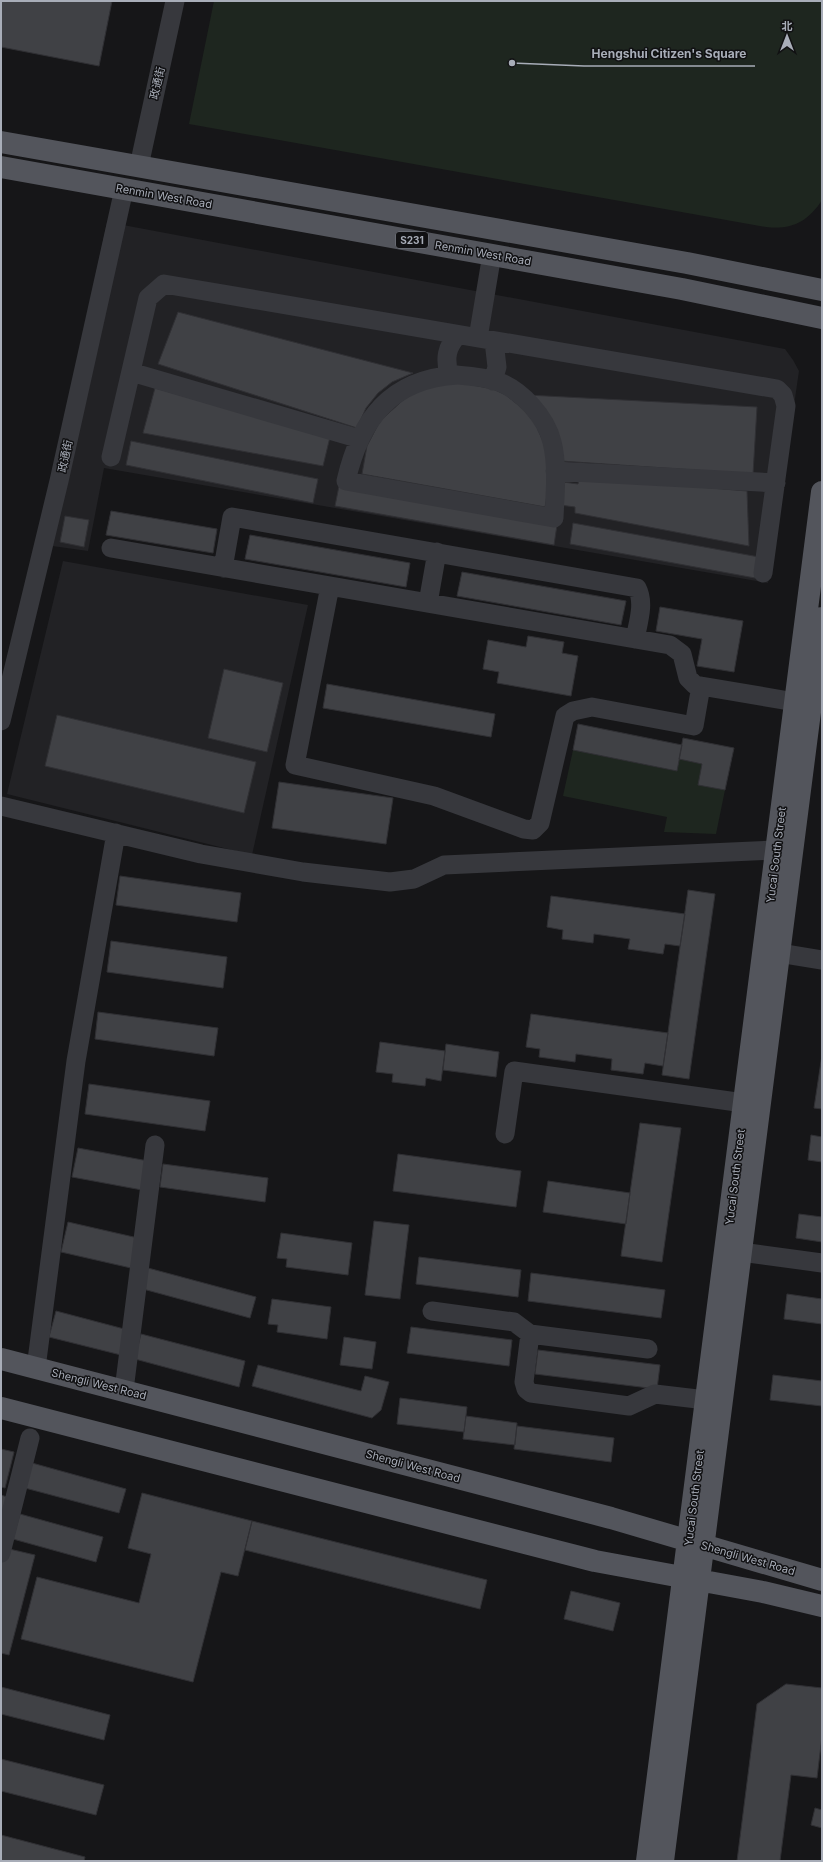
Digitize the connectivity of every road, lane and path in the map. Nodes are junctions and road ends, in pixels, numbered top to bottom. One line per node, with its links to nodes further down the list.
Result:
1 (176, 1): 3 (street, 政通街)
2 (1, 142): 3 (main road, S231)
3 (139, 166): 7 (main road, S231)
4 (1, 167): 5 (main road, Renmin West Road / S231)
5 (124, 189): 6 (main road, Renmin West Road / S231); 29 (street, 政通街)
6 (492, 254): 8 (main road, Renmin West Road / S231); 10 (street)
7 (822, 290)
8 (822, 318)
9 (458, 335): 10 (street); 11 (street); 12 (street)
10 (486, 339): 13 (street); 17 (street)
11 (131, 372): 14 (street); 15 (street)
12 (449, 375): 13 (street); 14 (street)
13 (493, 381): 16 (street)
14 (360, 439): 16 (street)
15 (112, 457)
16 (555, 471): 17 (street)
17 (776, 483): 22 (street)
18 (822, 492): 28 (main road, Yucai South Street)
19 (112, 548): 21 (street)
20 (437, 552): 21 (street); 24 (street); 26 (street)
21 (223, 568): 23 (street)
22 (763, 573)
23 (330, 586): 24 (street); 27 (street)
24 (428, 603): 26 (street)
25 (822, 618): 33 (main road, Yucai South Street)
26 (636, 639): 27 (street)
27 (700, 686): 28 (street)
28 (795, 702): 32 (main road, Yucai South Street)
29 (1, 721)
30 (1, 806): 31 (street)
31 (116, 834): 32 (street); 44 (street)
32 (776, 850): 35 (main road, Yucai South Street)
33 (779, 954): 34 (street); 38 (main road, Yucai South Street)
34 (822, 960)
35 (744, 1102): 36 (street); 46 (main road, Yucai South Street)
36 (505, 1134)
37 (155, 1145): 45 (street)
38 (741, 1252): 39 (street); 49 (main road, Yucai South Street)
39 (822, 1263)
40 (432, 1310): 41 (street)
41 (530, 1334): 42 (street); 46 (street)
42 (648, 1349)
43 (1, 1359): 44 (main road, Shengli West Road)
44 (36, 1368): 45 (main road, Shengli West Road)
45 (124, 1390): 49 (main road, Shengli West Road)
46 (706, 1400): 49 (main road, Yucai South Street)
47 (1, 1408): 51 (main road)
48 (30, 1438): 50 (street)
49 (696, 1543): 51 (main road, Yucai South Street); 52 (main road, Shengli West Road)
50 (1, 1553)
51 (691, 1579): 53 (main road); 54 (main road, Yucai South Street); 55 (main road, Yucai South Street)
52 (822, 1580)
53 (822, 1606)
54 (647, 1861)
55 (663, 1861)

